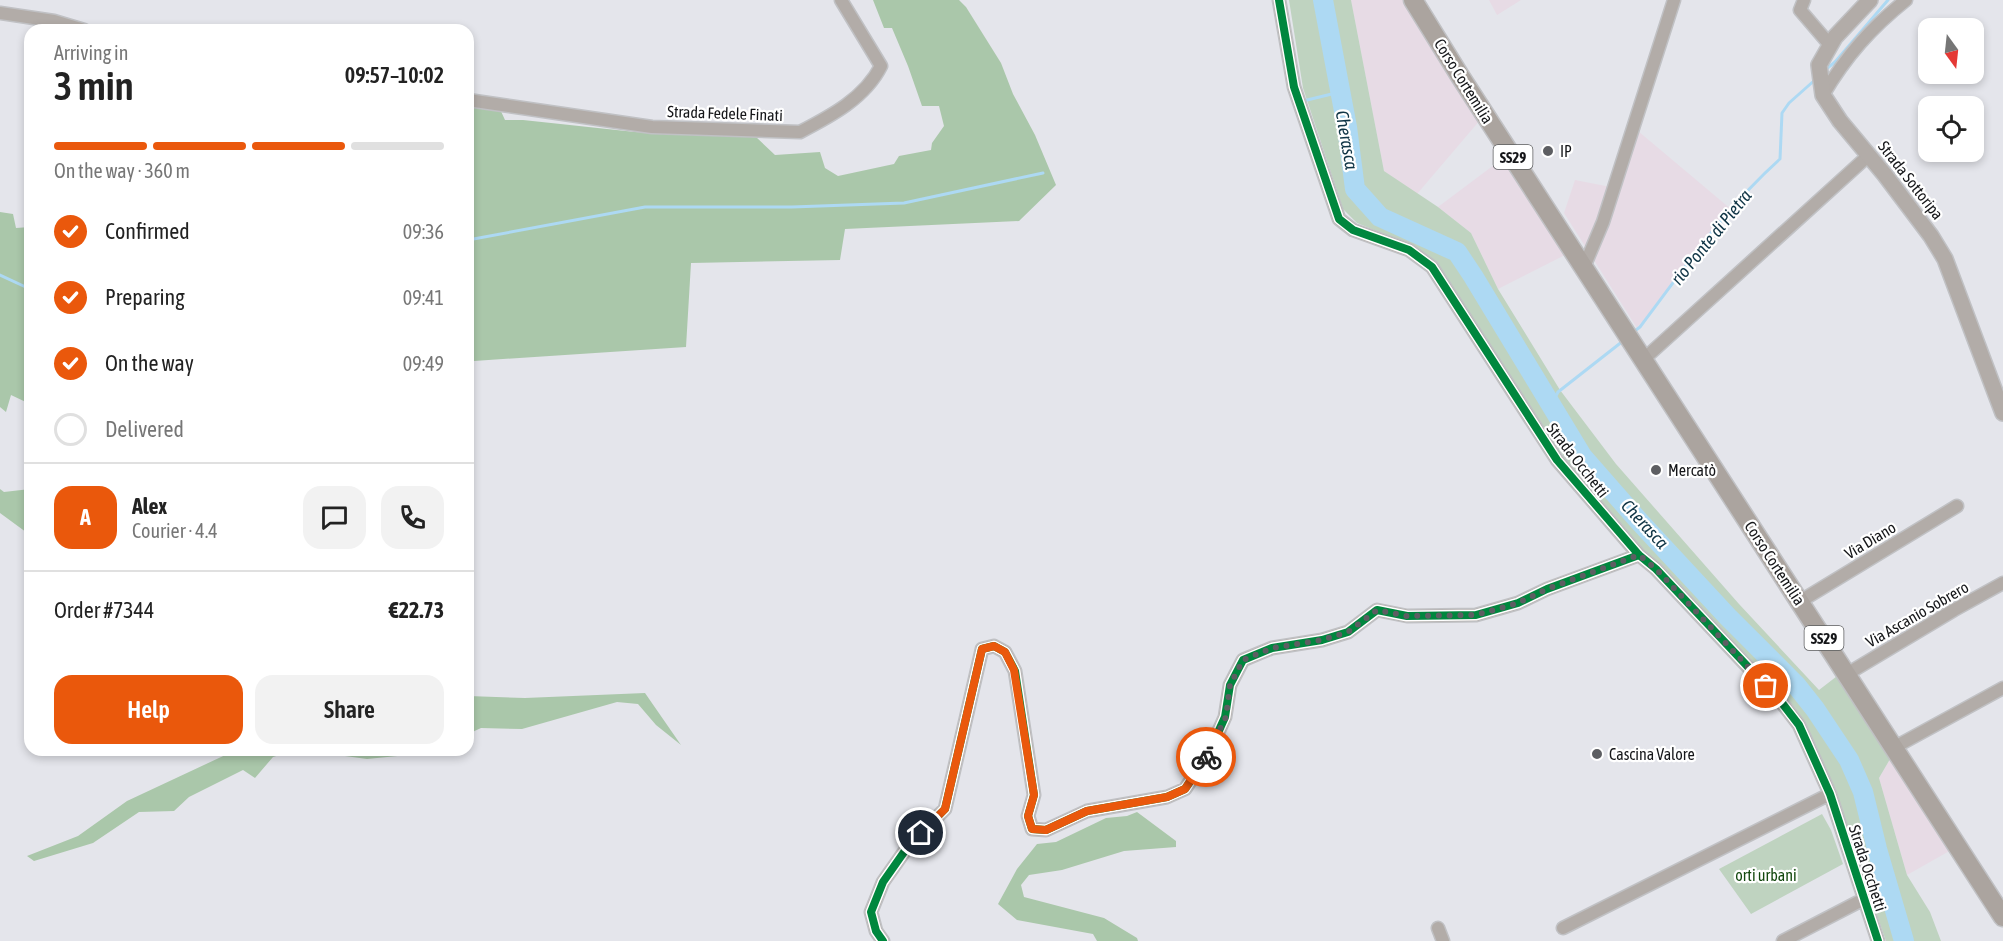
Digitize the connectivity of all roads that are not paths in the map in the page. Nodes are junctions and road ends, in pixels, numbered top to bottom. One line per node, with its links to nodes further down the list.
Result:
1 (842, 0): 12 (street, Strada Fedele Finati)
2 (1279, 0): 18 (street, Strada Occhetti)
3 (1413, 0): 14 (main road, Corso Cortemilia / SS29)
4 (1674, 0): 14 (street)
5 (1804, 0): 10 (street)
6 (1870, 0): 10 (street)
7 (1906, 0): 11 (street)
8 (0, 14): 9 (street)
9 (64, 24)
10 (1830, 45): 11 (street)
11 (1822, 89): 13 (street, Strada Sottoripa)
12 (474, 101)
13 (1869, 155): 15 (street); 16 (street, Strada Sottoripa)
14 (1584, 267): 15 (main road, Corso Cortemilia / SS29)
15 (1644, 359): 20 (main road, Corso Cortemilia / SS29)
16 (2003, 413)
17 (1958, 506): 20 (street, Via Diano)
18 (1639, 555): 24 (street, Strada Occhetti); 29 (street)
19 (2003, 584): 21 (street, Via Ascanio Sobrero)
20 (1799, 602): 21 (main road, Corso Cortemilia / SS29)
21 (1847, 674): 23 (main road, Corso Cortemilia / SS29)
22 (2003, 688): 23 (street)
23 (1895, 747): 26 (main road, Corso Cortemilia / SS29)
24 (1830, 794): 25 (street, Strada Occhetti); 28 (street)
25 (1864, 899): 31 (street); 32 (street, Strada Occhetti)
26 (2003, 918)
27 (1438, 928): 30 (street)
28 (1563, 928)
29 (883, 941)
30 (1443, 941)
31 (1783, 941)
32 (1878, 941)

